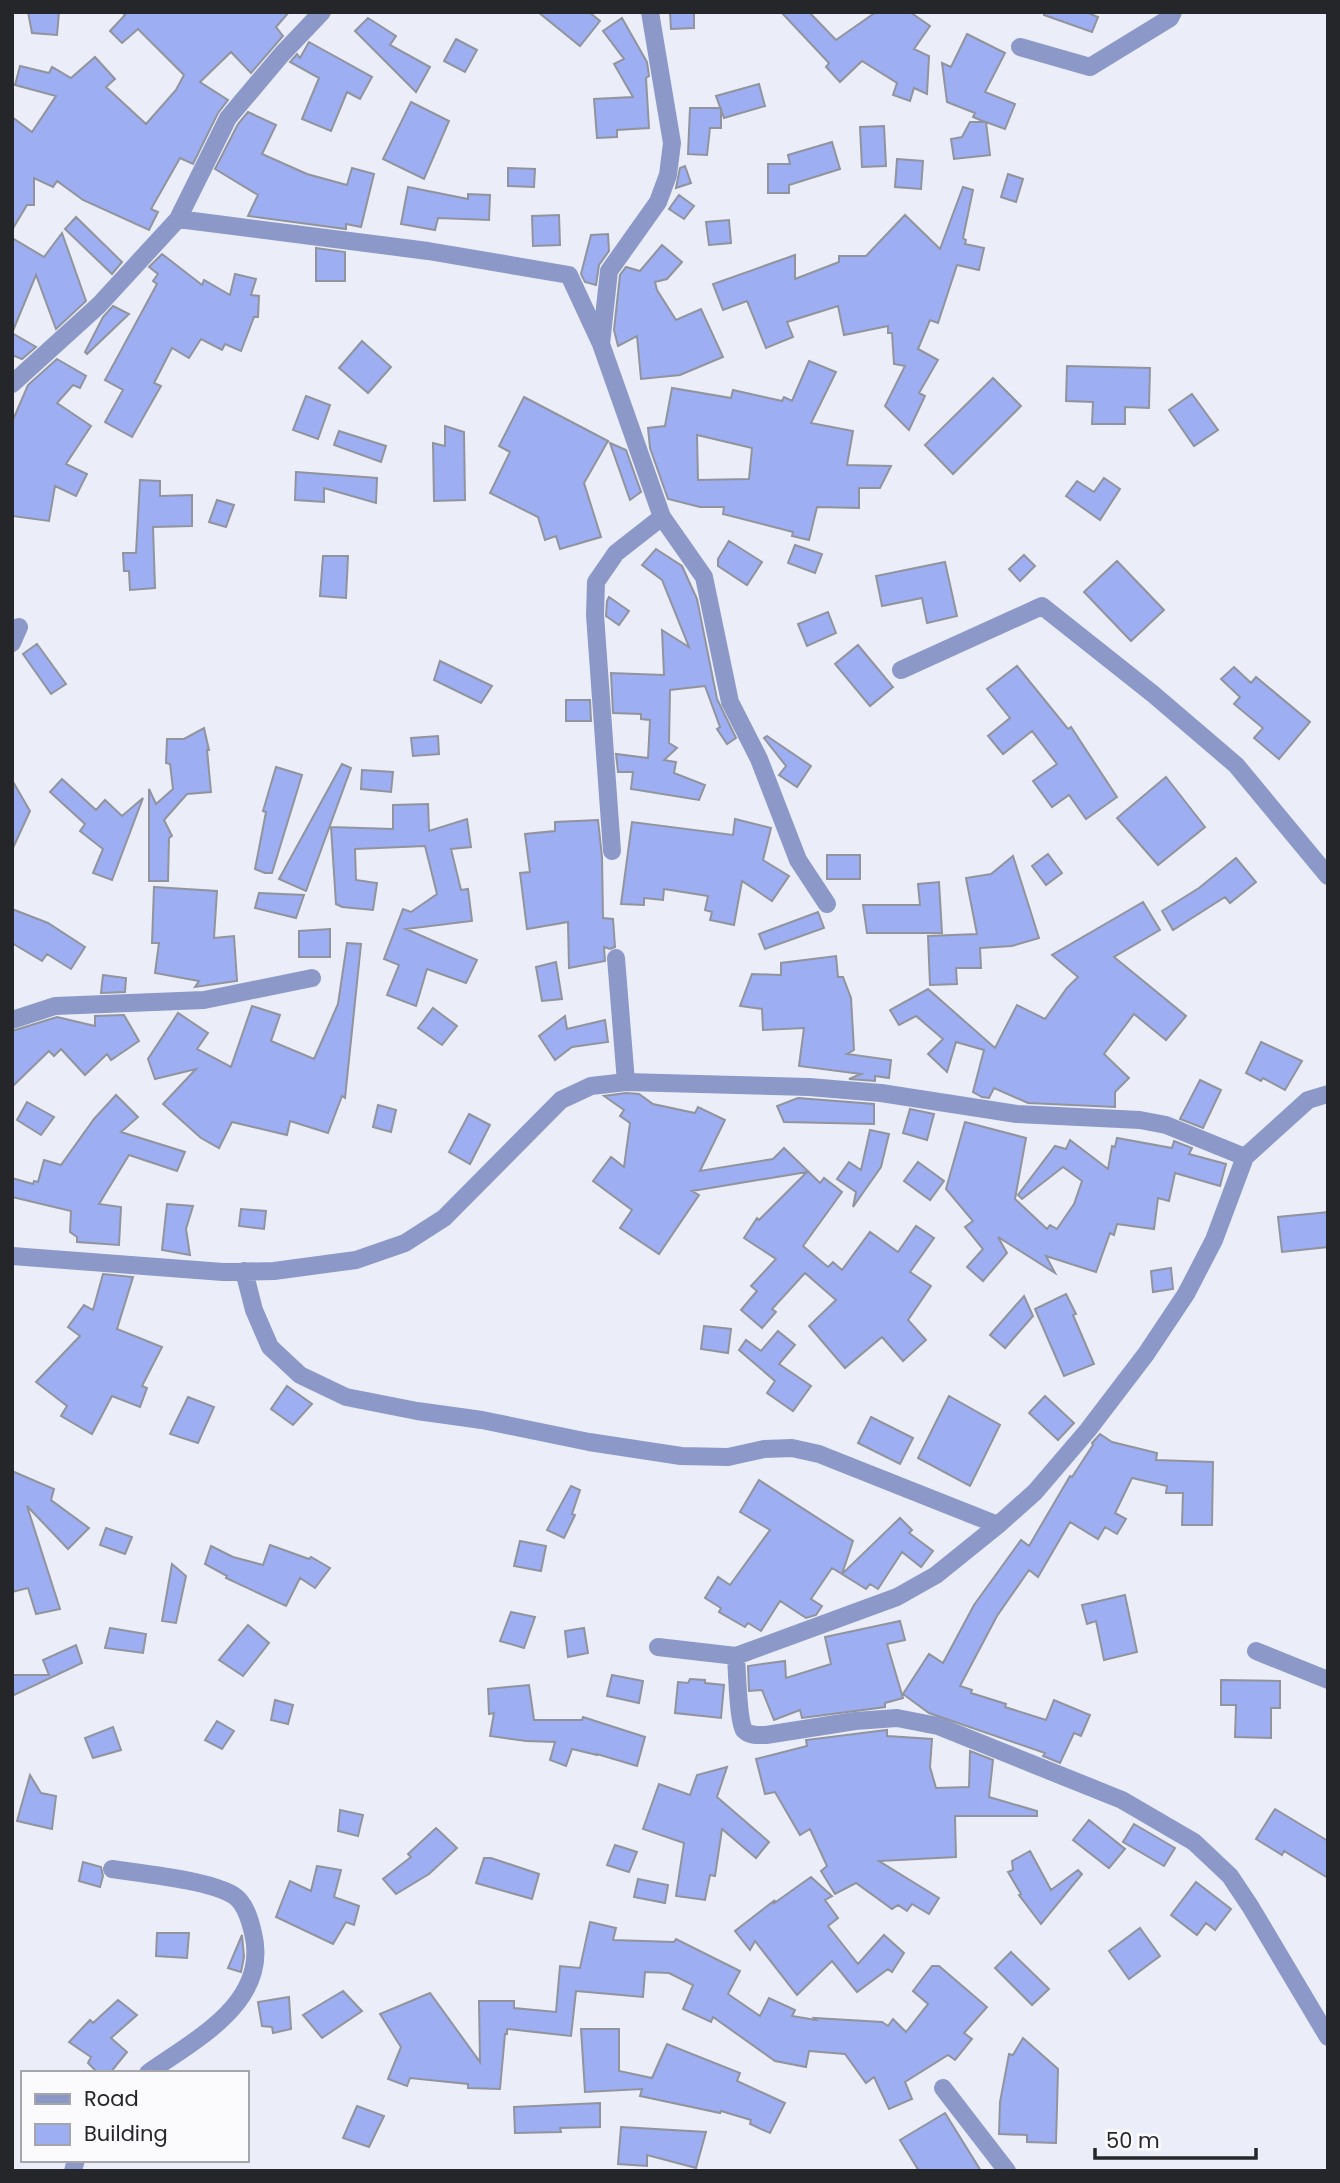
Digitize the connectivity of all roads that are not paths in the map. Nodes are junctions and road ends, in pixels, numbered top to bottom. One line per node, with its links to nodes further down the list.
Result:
1 (322, 12): 5 (street)
2 (650, 12): 6 (street)
3 (1172, 12): 4 (street)
4 (1020, 47)
5 (178, 219): 6 (street); 7 (street)
6 (601, 344): 8 (street)
7 (12, 384)
8 (662, 517): 10 (street); 12 (street)
9 (901, 670): 11 (street)
10 (612, 851)
11 (1328, 876)
12 (827, 904)
13 (616, 958): 16 (street)
14 (312, 978): 15 (street)
15 (12, 1020)
16 (626, 1082): 20 (street); 22 (street)
17 (1328, 1094): 18 (street)
18 (1308, 1100): 19 (street); 20 (street)
19 (1328, 1111)
20 (1245, 1157): 23 (street)
21 (12, 1255): 22 (street)
22 (244, 1271): 23 (street)
23 (999, 1525): 26 (street)
24 (658, 1647): 26 (street)
25 (1256, 1651): 27 (street)
26 (736, 1657): 29 (street)
27 (1328, 1680)
28 (112, 1868): 30 (street)
29 (1328, 2037)
30 (151, 2071)
31 (943, 2088): 32 (street)
32 (1007, 2171)

